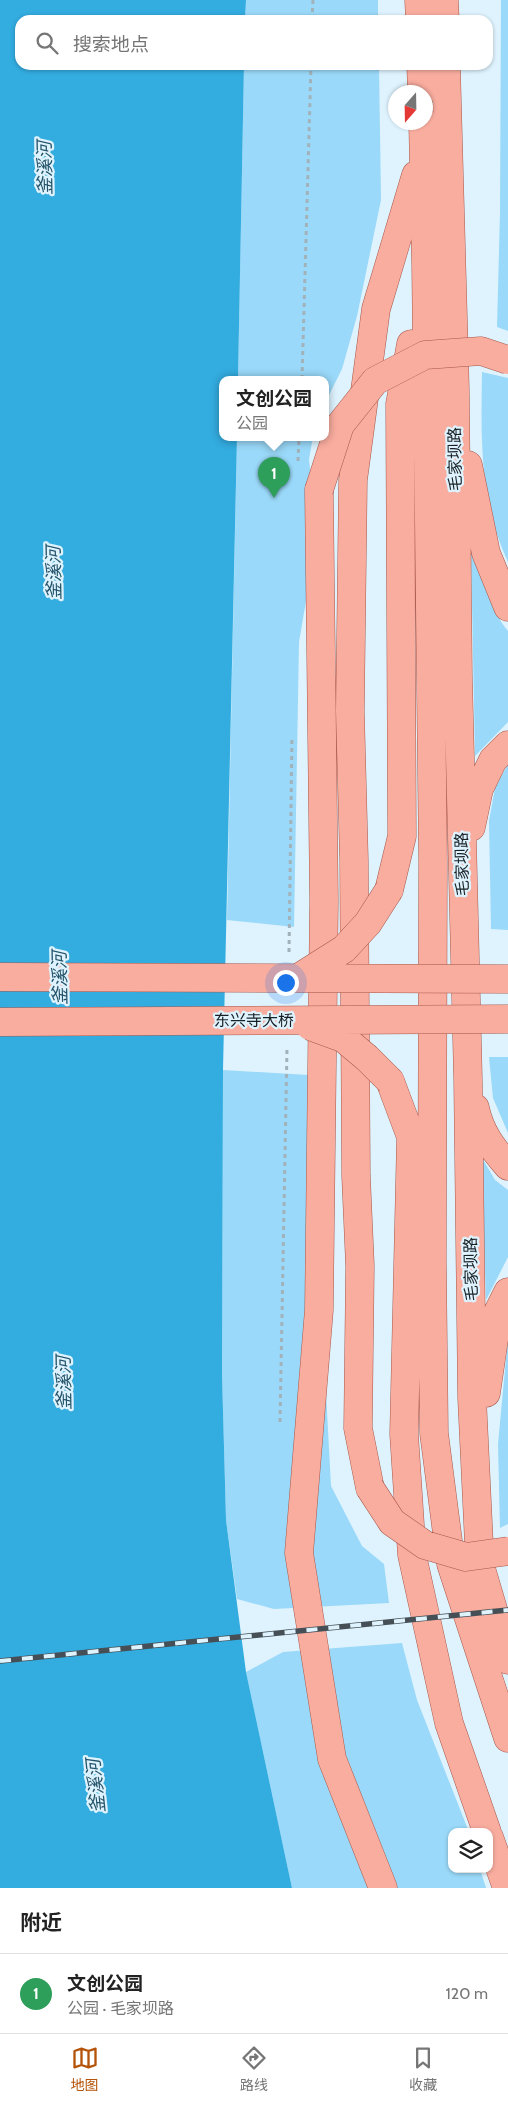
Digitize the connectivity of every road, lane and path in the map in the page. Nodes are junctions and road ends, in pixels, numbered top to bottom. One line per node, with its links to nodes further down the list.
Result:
1 (313, 0): 4 (path)
2 (419, 0): 5 (main road)
3 (444, 0): 6 (main road)
4 (312, 15)
5 (420, 15)
6 (445, 15)
7 (311, 70): 15 (path)
8 (421, 70): 10 (main road)
9 (446, 70): 16 (main road, 毛家坝路)
10 (422, 85)
11 (422, 130): 12 (main road)
12 (423, 152): 13 (main road); 29 (main road, bridge)
13 (426, 264): 21 (main road, bridge); 32 (main road)
14 (508, 360): 35 (main road, bridge)
15 (302, 376)
16 (455, 390): 17 (main road); 19 (main road, 毛家坝路)
17 (508, 607)
18 (508, 746): 19 (main road)
19 (462, 870): 26 (main road, 毛家坝路)
20 (0, 977): 21 (main road, bridge)
21 (298, 978): 22 (main road, bridge)
22 (508, 979)
23 (508, 1019): 24 (main road, 东兴寺大桥, bridge)
24 (295, 1020): 25 (main road, 东兴寺大桥, bridge); 33 (main road, bridge)
25 (0, 1022)
26 (468, 1079): 27 (main road); 30 (main road, 毛家坝路)
27 (508, 1166)
28 (508, 1292): 30 (main road)
29 (508, 1552)
30 (480, 1565): 31 (main road, 毛家坝路)
31 (508, 1660)
32 (508, 1738)
33 (486, 1828)
34 (493, 1848): 36 (main road)
35 (383, 1888)
36 (508, 1888)

